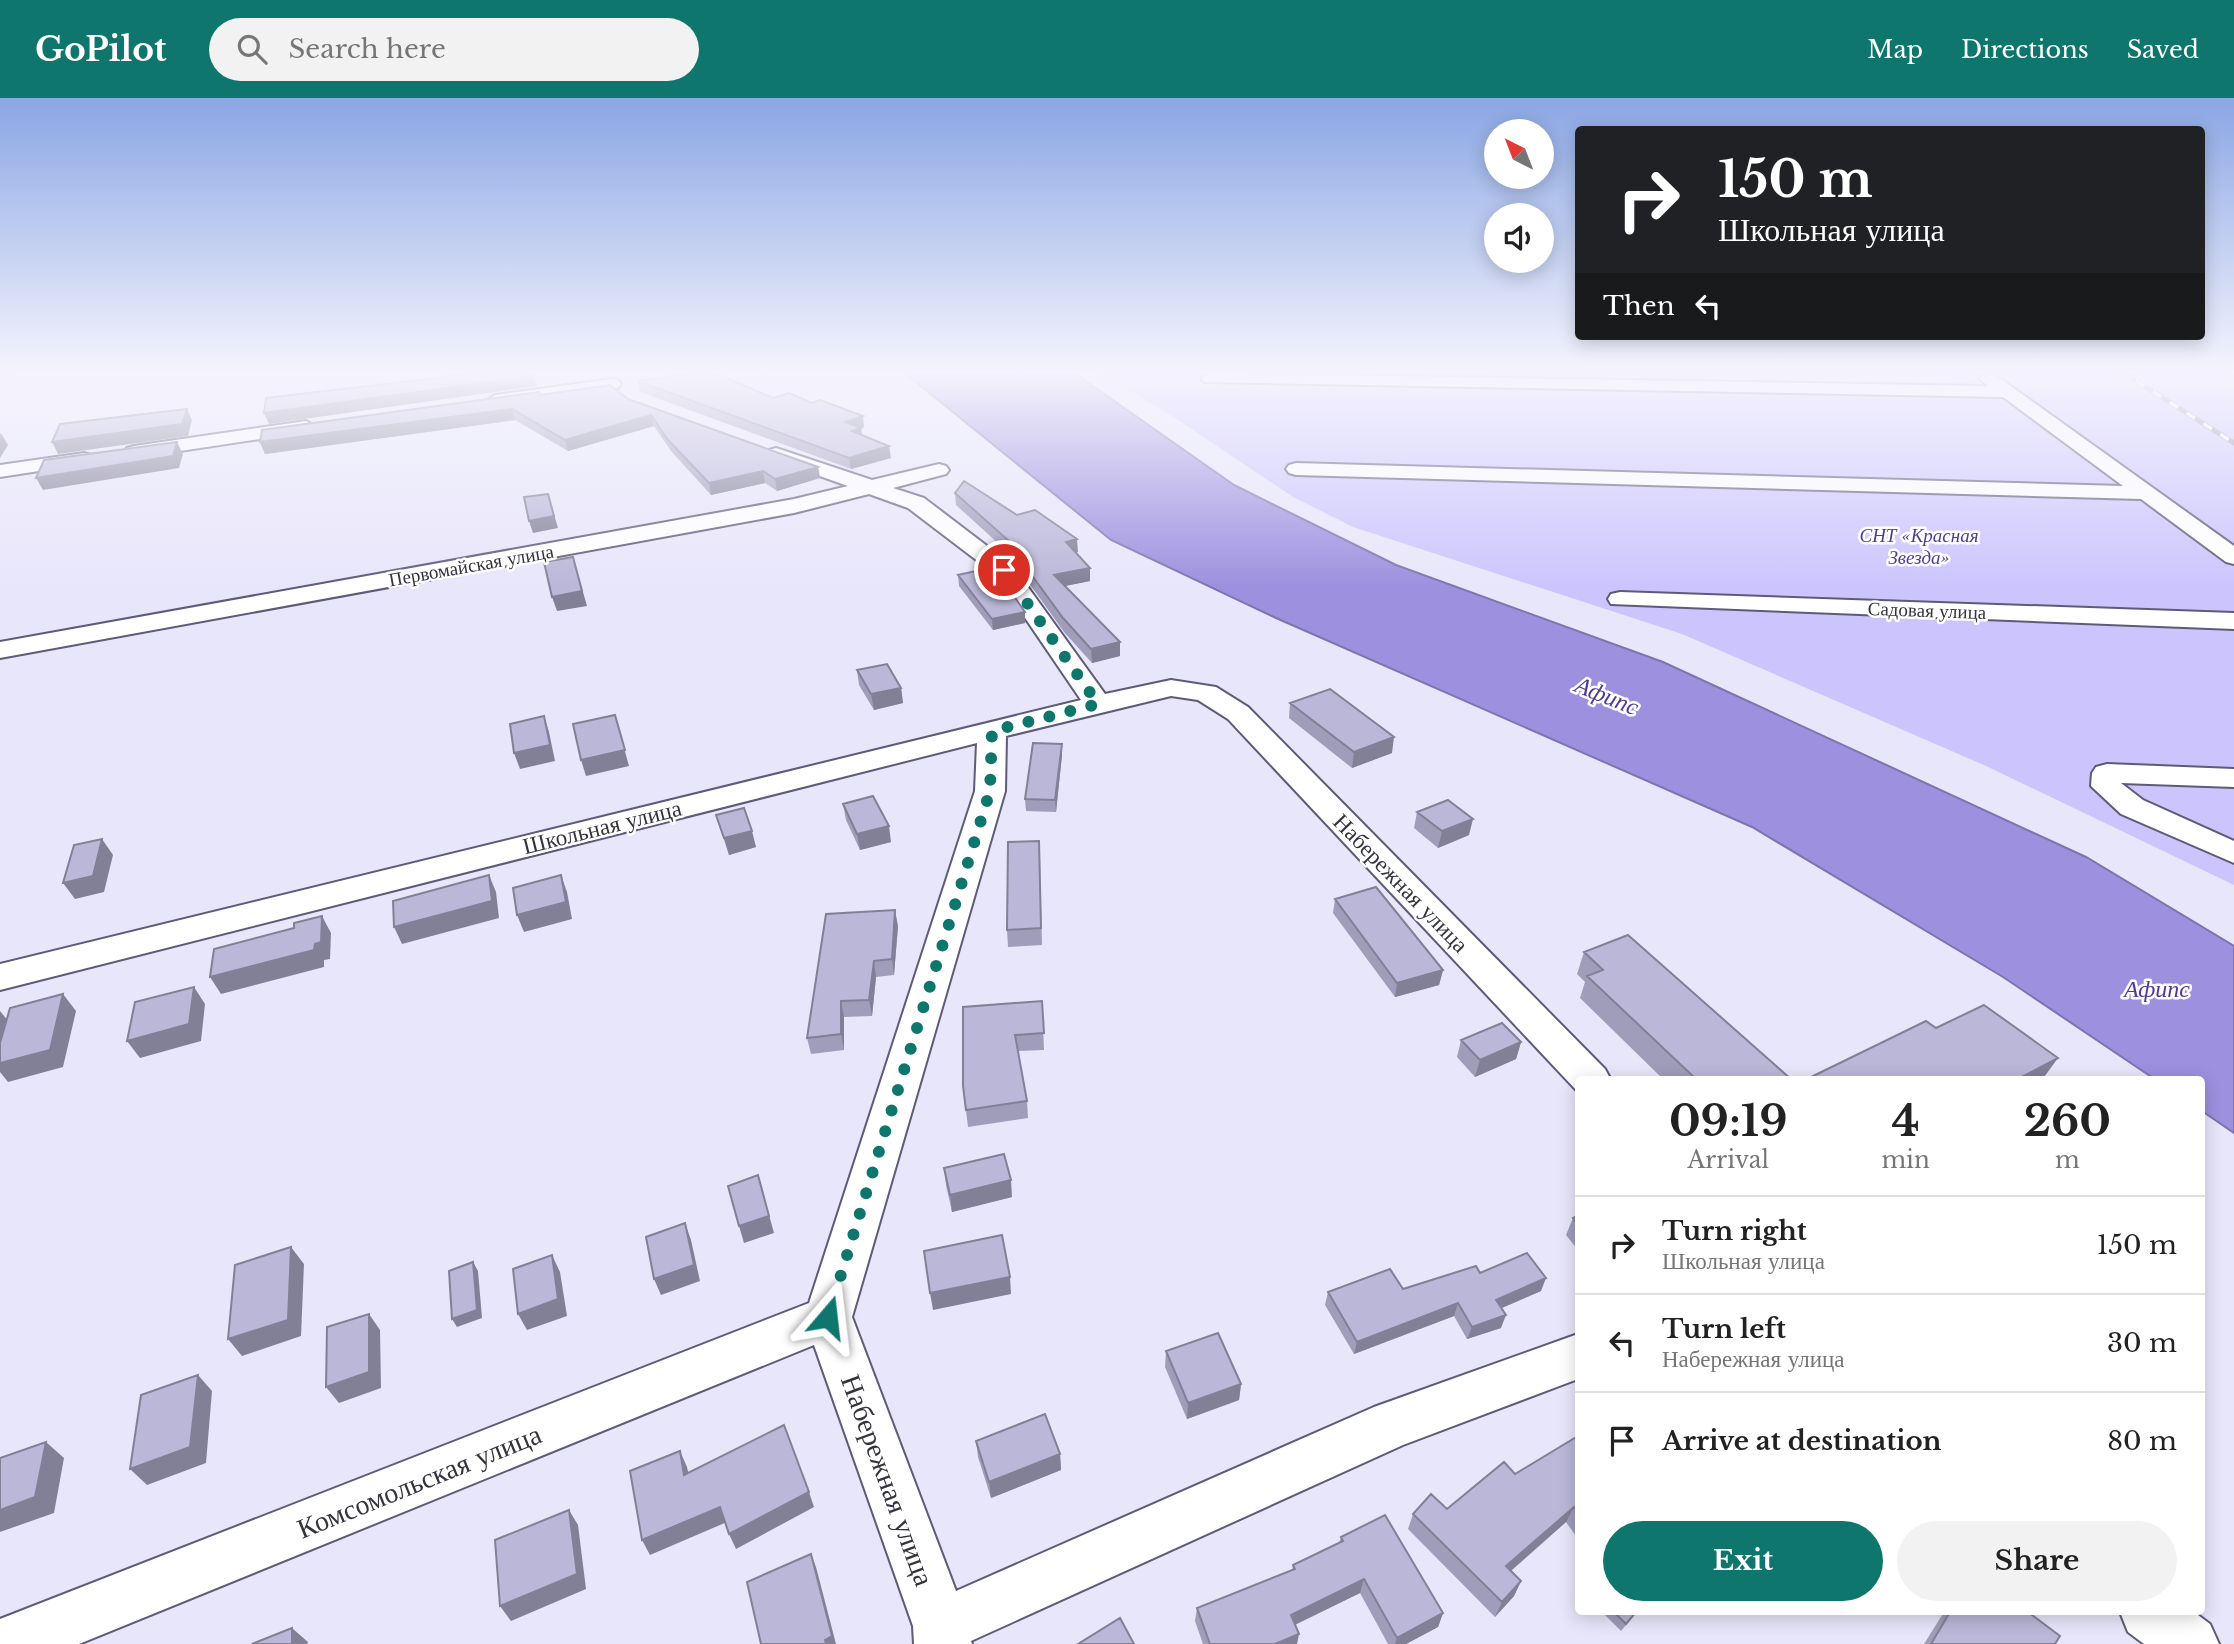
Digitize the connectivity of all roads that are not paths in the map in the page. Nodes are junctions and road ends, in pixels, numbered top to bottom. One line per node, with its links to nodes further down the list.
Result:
1 (200, 442): 6 (street)
2 (2076, 442): 8 (street)
3 (755, 446): 7 (street)
4 (1296, 469): 8 (street)
5 (939, 470): 7 (street, Первомайская улица)
6 (0, 471)
7 (871, 489): 12 (street, Первомайская улица); 14 (street)
8 (2146, 493): 9 (street)
9 (2234, 557)
10 (1620, 599): 11 (street, Садовая улица)
11 (2234, 621)
12 (0, 650)
13 (1206, 693): 14 (street, Школьная улица); 19 (street, Набережная улица)
14 (1098, 704): 15 (street, Школьная улица)
15 (992, 731): 18 (street, Школьная улица); 20 (street)
16 (2234, 778): 17 (street)
17 (2234, 853)
18 (0, 977)
19 (1587, 1076)
20 (828, 1317): 23 (street, Набережная улица); 24 (street, Комсомольская улица)
21 (1575, 1358): 23 (street, Набережная улица)
22 (2152, 1615): 25 (street)
23 (942, 1635)
24 (9, 1644)
25 (2190, 1644)

